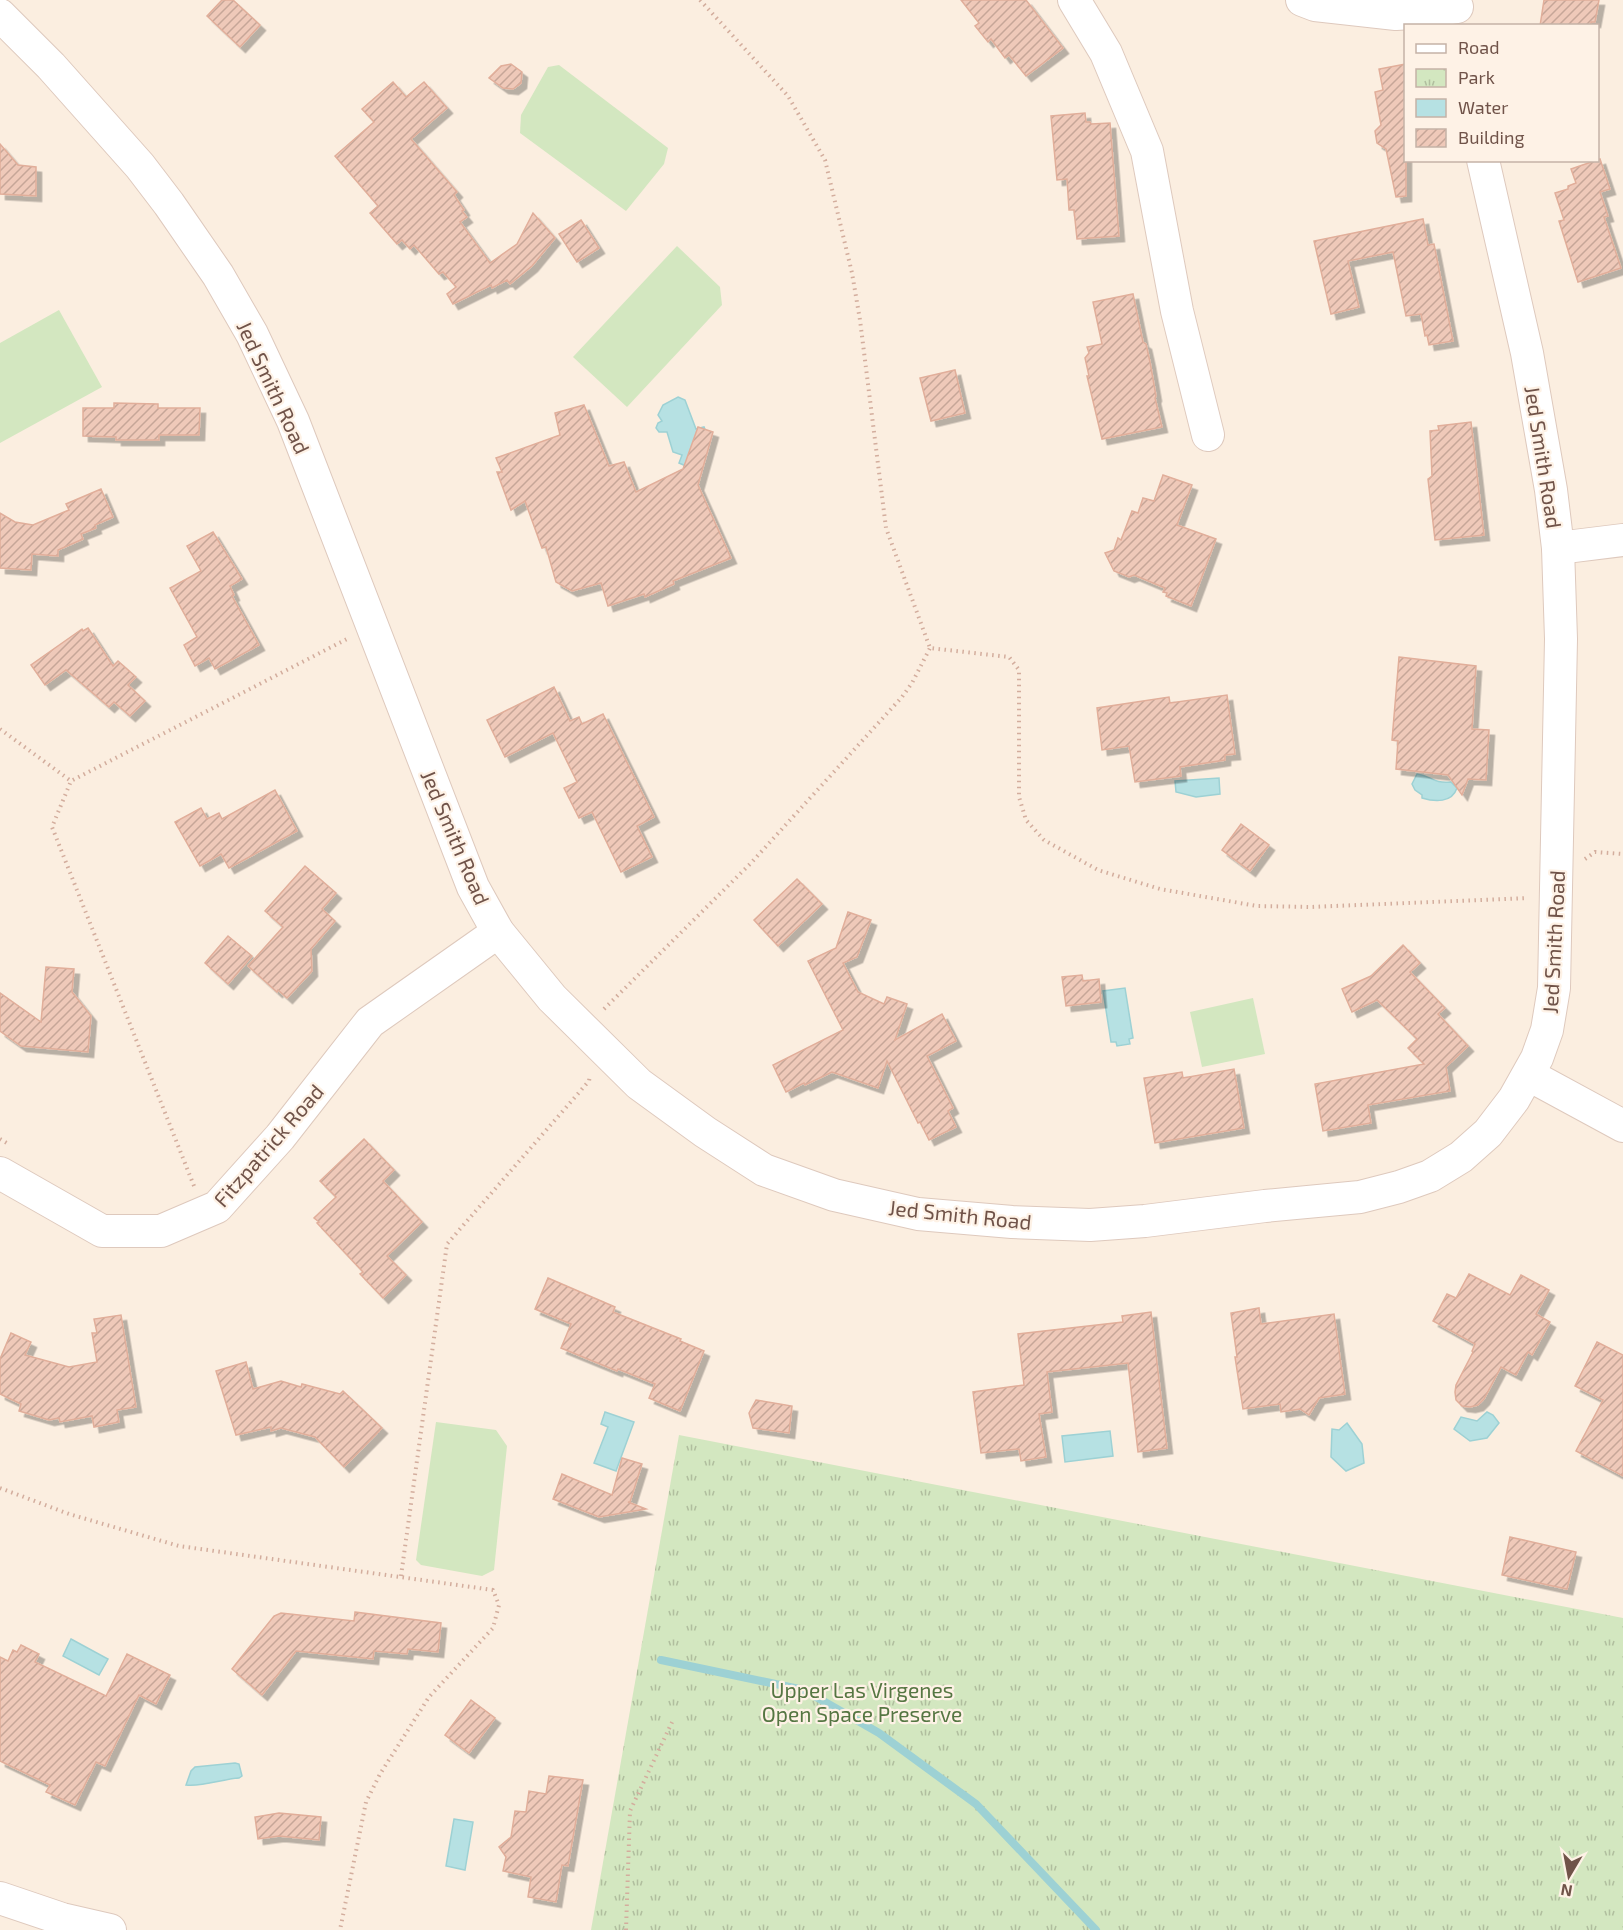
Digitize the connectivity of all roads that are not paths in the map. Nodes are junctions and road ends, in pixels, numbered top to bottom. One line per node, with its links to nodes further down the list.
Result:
1 (1074, 0): 6 (street)
2 (1302, 0): 3 (street)
3 (1458, 11)
4 (0, 15): 9 (street, Jed Smith Road)
5 (1483, 162): 8 (street, Jed Smith Road)
6 (1208, 435)
7 (1623, 540): 8 (street)
8 (1558, 548): 10 (street, Jed Smith Road)
9 (498, 932): 10 (street, Jed Smith Road); 12 (street, Fitzpatrick Road)
10 (1529, 1075): 11 (street)
11 (1623, 1126)
12 (9, 1162)
13 (0, 1898): 14 (street)
14 (110, 1930)

